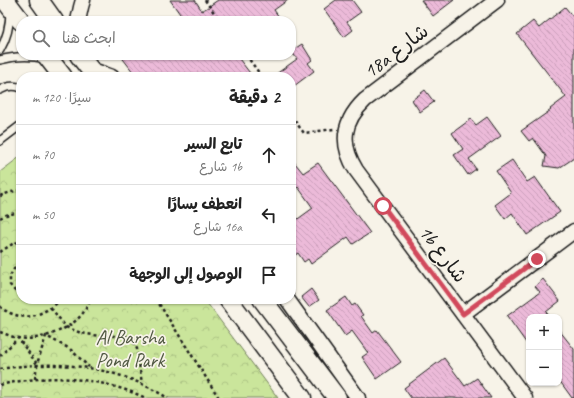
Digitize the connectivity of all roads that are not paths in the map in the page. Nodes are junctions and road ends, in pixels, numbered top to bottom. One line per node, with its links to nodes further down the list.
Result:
1 (39, 0): 6 (street)
2 (84, 0): 7 (street)
3 (498, 0): 17 (street, 18a شارع)
4 (8, 4): 5 (street); 8 (lane)
5 (17, 16)
6 (50, 16)
7 (79, 16)
8 (0, 50)
9 (16, 57): 10 (lane)
10 (0, 60)
11 (50, 60): 13 (street)
12 (85, 63): 14 (street)
13 (59, 72)
14 (102, 72)
15 (16, 87): 16 (lane)
16 (0, 90)
17 (347, 128): 24 (street, 1b شارع)
18 (16, 129): 19 (lane)
19 (0, 141)
20 (574, 231): 24 (street)
21 (232, 304): 25 (street)
22 (266, 304): 26 (street)
23 (291, 304): 27 (street)
24 (463, 314): 28 (street, 1b شارع)
25 (302, 398)
26 (337, 398)
27 (358, 398)
28 (525, 398)

